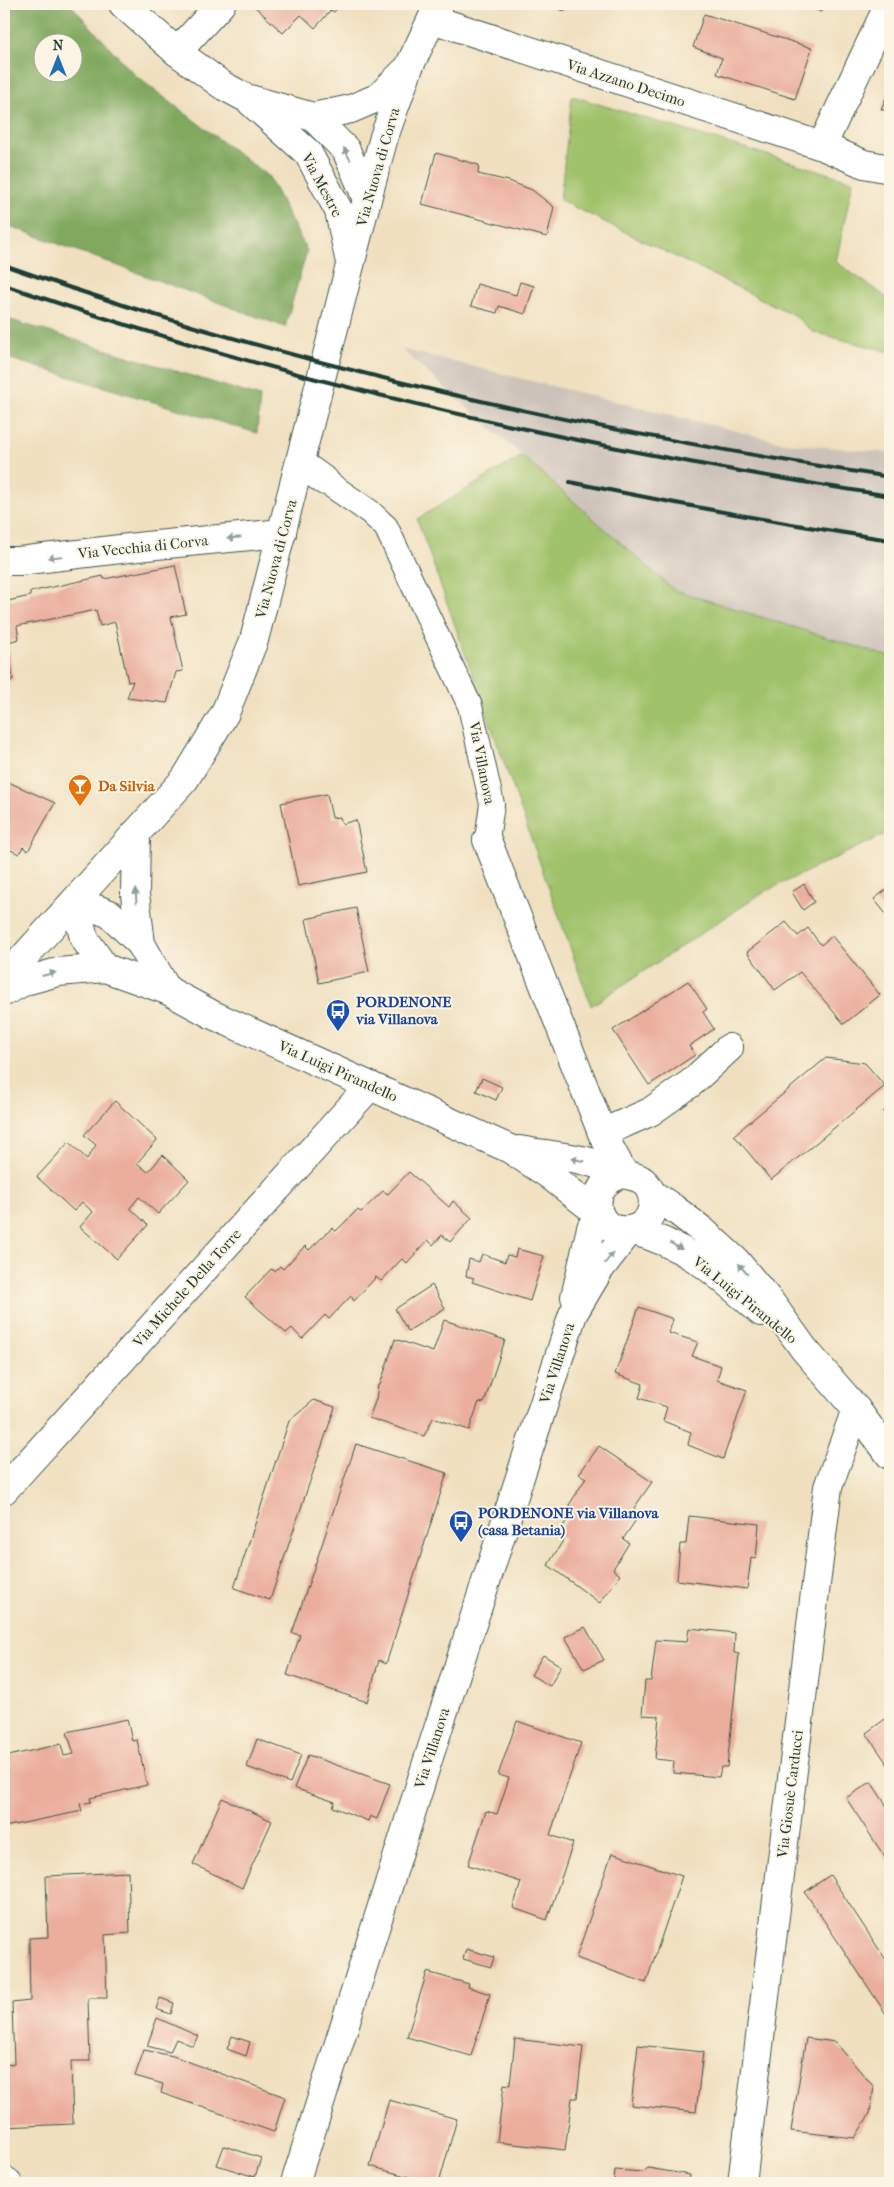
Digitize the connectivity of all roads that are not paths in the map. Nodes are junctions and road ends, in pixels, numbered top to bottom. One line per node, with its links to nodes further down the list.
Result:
1 (124, 4): 5 (street, Via Mestre)
2 (221, 4): 5 (street)
3 (889, 4): 9 (street)
4 (435, 11): 6 (street, Via Nuova di Corva); 9 (street, Via Azzano Decimo)
5 (177, 52): 7 (street, Via Mestre)
6 (409, 67): 8 (street, Via Nuova di Corva); 11 (street, Via Nuova di Corva)
7 (246, 98): 8 (street, Via Mestre); 12 (street, Via Mestre)
8 (313, 117): 11 (street, one-way to 8)
9 (822, 146): 10 (street, Via Azzano Decimo)
10 (890, 169)
11 (367, 199): 12 (street, Via Nuova di Corva)
12 (350, 266): 13 (street, Via Nuova di Corva)
13 (300, 464): 14 (street); 15 (street, Via Nuova di Corva)
14 (325, 481): 18 (street, Via Villanova)
15 (282, 534): 16 (street, Via Vecchia di Corva, one-way to 16); 17 (street, Via Nuova di Corva)
16 (4, 561)
17 (136, 834): 19 (street, Via Nuova di Corva); 20 (street, one-way to 17)
18 (487, 840): 27 (street, Via Villanova)
19 (75, 901): 20 (street); 21 (street); 22 (street, Via Nuova di Corva)
20 (141, 944): 23 (street)
21 (104, 968): 23 (street, Via Luigi Pirandello); 24 (street, Via Luigi Pirandello, one-way to 21)
22 (4, 979)
23 (167, 990): 26 (street, Via Luigi Pirandello)
24 (4, 992)
25 (729, 1048): 27 (street)
26 (370, 1086): 28 (street, Via Luigi Pirandello); 37 (street, Via Michele Della Torre)
27 (602, 1133): 29 (street, Via Villanova)
28 (510, 1149): 29 (street, Via Luigi Pirandello, one-way to 28); 31 (street, Via Luigi Pirandello)
29 (624, 1174): 30 (street, Via Luigi Pirandello); 31 (street)
30 (652, 1194): 32 (street); 34 (street, Via Luigi Pirandello, one-way to 30)
31 (599, 1214): 32 (street, Via Luigi Pirandello); 33 (street, Via Villanova)
32 (630, 1230): 33 (street, Via Villanova, one-way to 32); 34 (street, Via Luigi Pirandello, one-way to 34)
33 (574, 1314): 38 (street, Via Villanova)
34 (804, 1349): 35 (street, Via Luigi Pirandello)
35 (856, 1409): 36 (street, Via Luigi Pirandello); 39 (street, Via Giosuè Carducci)
36 (890, 1455)
37 (4, 1490)
38 (295, 2183)
39 (742, 2183)

